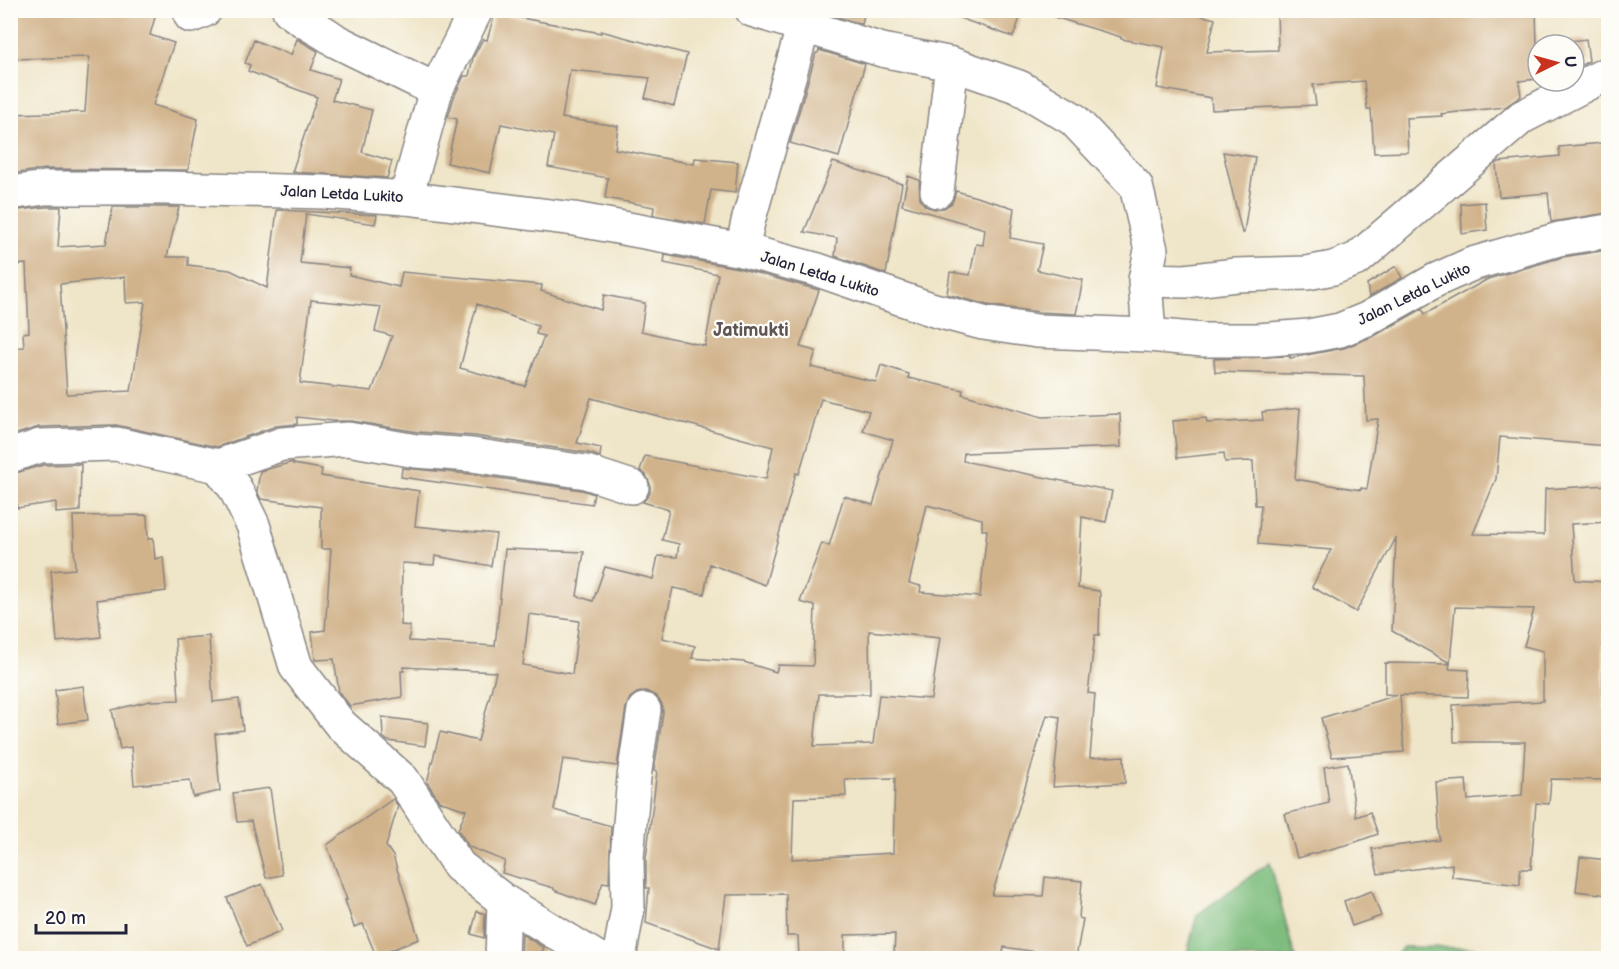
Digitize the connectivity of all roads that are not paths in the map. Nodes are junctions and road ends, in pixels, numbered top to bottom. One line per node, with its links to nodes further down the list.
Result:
1 (289, 10): 7 (street)
2 (476, 10): 7 (street)
3 (752, 10): 4 (street)
4 (806, 18): 5 (street); 12 (street)
5 (952, 64): 8 (street); 13 (street)
6 (1608, 73): 13 (street)
7 (436, 90): 10 (street)
8 (937, 191)
9 (10, 193): 10 (street, Jalan Letda Lukito)
10 (406, 198): 12 (street, Jalan Letda Lukito)
11 (1608, 231): 14 (street, Jalan Letda Lukito)
12 (742, 250): 14 (street, Jalan Letda Lukito)
13 (1145, 280): 14 (street)
14 (1149, 335)
15 (10, 456): 16 (street)
16 (218, 466): 17 (street); 19 (street)
17 (632, 487)
18 (644, 710): 22 (street)
19 (504, 901): 20 (street); 21 (street)
20 (502, 958)
21 (597, 958)
22 (619, 958)

